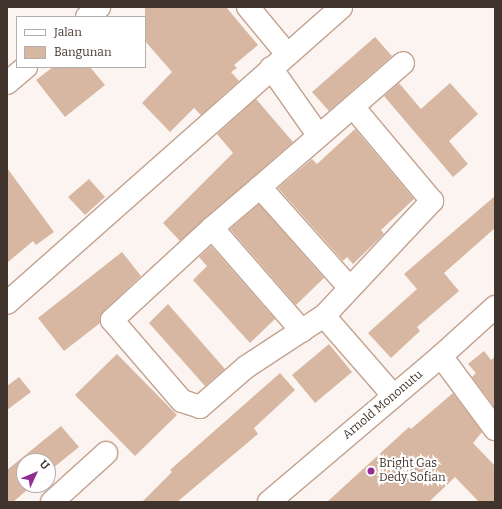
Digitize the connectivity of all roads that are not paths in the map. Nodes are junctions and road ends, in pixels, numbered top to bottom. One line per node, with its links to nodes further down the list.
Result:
1 (99, 7): 4 (street)
2 (248, 7): 5 (street)
3 (341, 7): 5 (street)
4 (88, 16)
5 (279, 61): 10 (street); 14 (street)
6 (403, 63): 9 (street)
7 (25, 68): 8 (street)
8 (7, 83)
9 (353, 108): 10 (street); 13 (street)
10 (319, 136): 11 (street)
11 (260, 187): 12 (street); 13 (street)
12 (212, 228): 17 (street); 17 (street)
13 (349, 287): 16 (street)
14 (9, 296)
15 (495, 306): 18 (street, Arnold Mononutu)
16 (324, 316): 17 (street); 19 (street)
17 (302, 331)
18 (441, 356): 19 (street, Arnold Mononutu); 20 (street)
19 (393, 396): 23 (street, Arnold Mononutu)
20 (495, 429)
21 (106, 453): 22 (street)
22 (52, 502)
23 (269, 502)

